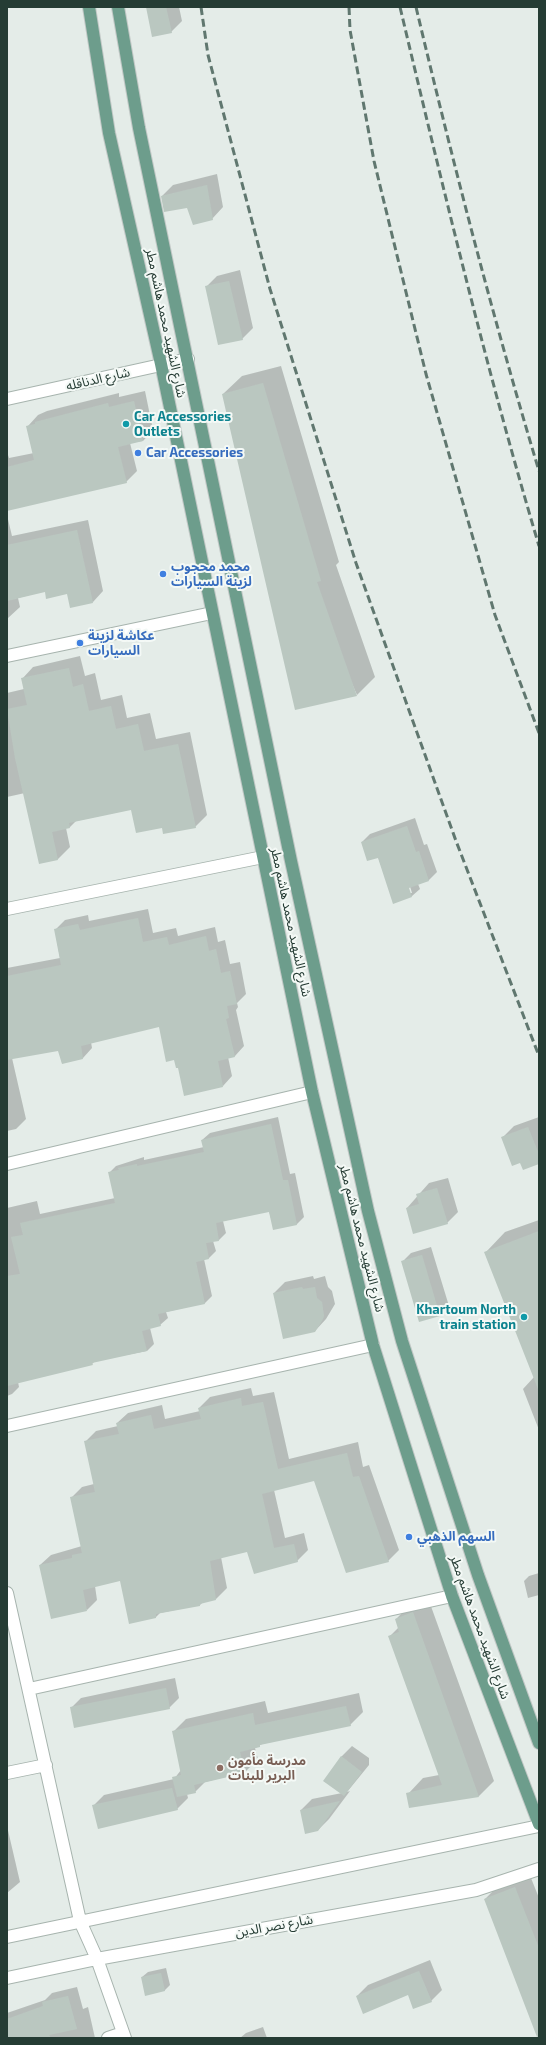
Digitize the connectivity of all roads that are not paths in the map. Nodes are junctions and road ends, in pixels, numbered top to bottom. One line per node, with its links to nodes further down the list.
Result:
1 (89, 7): 4 (main road, شارع الشهيد محمد هاشم مطر)
2 (118, 7): 3 (main road, شارع الشهيد محمد هاشم مطر)
3 (188, 359): 4 (street, شارع الدناقله); 17 (main road, شارع الشهيد محمد هاشم مطر)
4 (161, 364): 5 (street, شارع الدناقله); 6 (main road, شارع الشهيد محمد هاشم مطر)
5 (7, 399)
6 (212, 613): 7 (street); 8 (main road, شارع الشهيد محمد هاشم مطر)
7 (7, 656)
8 (263, 857): 9 (street); 10 (main road, شارع الشهيد محمد هاشم مطر)
9 (7, 909)
10 (312, 1092): 11 (street); 12 (main road, شارع الشهيد محمد هاشم مطر)
11 (7, 1164)
12 (374, 1345): 13 (street); 14 (main road, شارع الشهيد محمد هاشم مطر)
13 (7, 1426)
14 (452, 1596): 16 (street); 20 (main road, شارع الشهيد محمد هاشم مطر)
15 (8, 1599): 16 (street)
16 (29, 1689): 18 (street)
17 (539, 1742)
18 (46, 1765): 19 (street); 22 (street)
19 (7, 1773)
20 (539, 1825): 22 (street)
21 (539, 1869): 24 (street, شارع نصر الدين)
22 (80, 1921): 23 (street); 24 (street)
23 (7, 1937)
24 (97, 1958): 25 (street, شارع نصر الدين); 26 (street)
25 (7, 1978)
26 (124, 2035): 27 (street)
27 (108, 2038)

